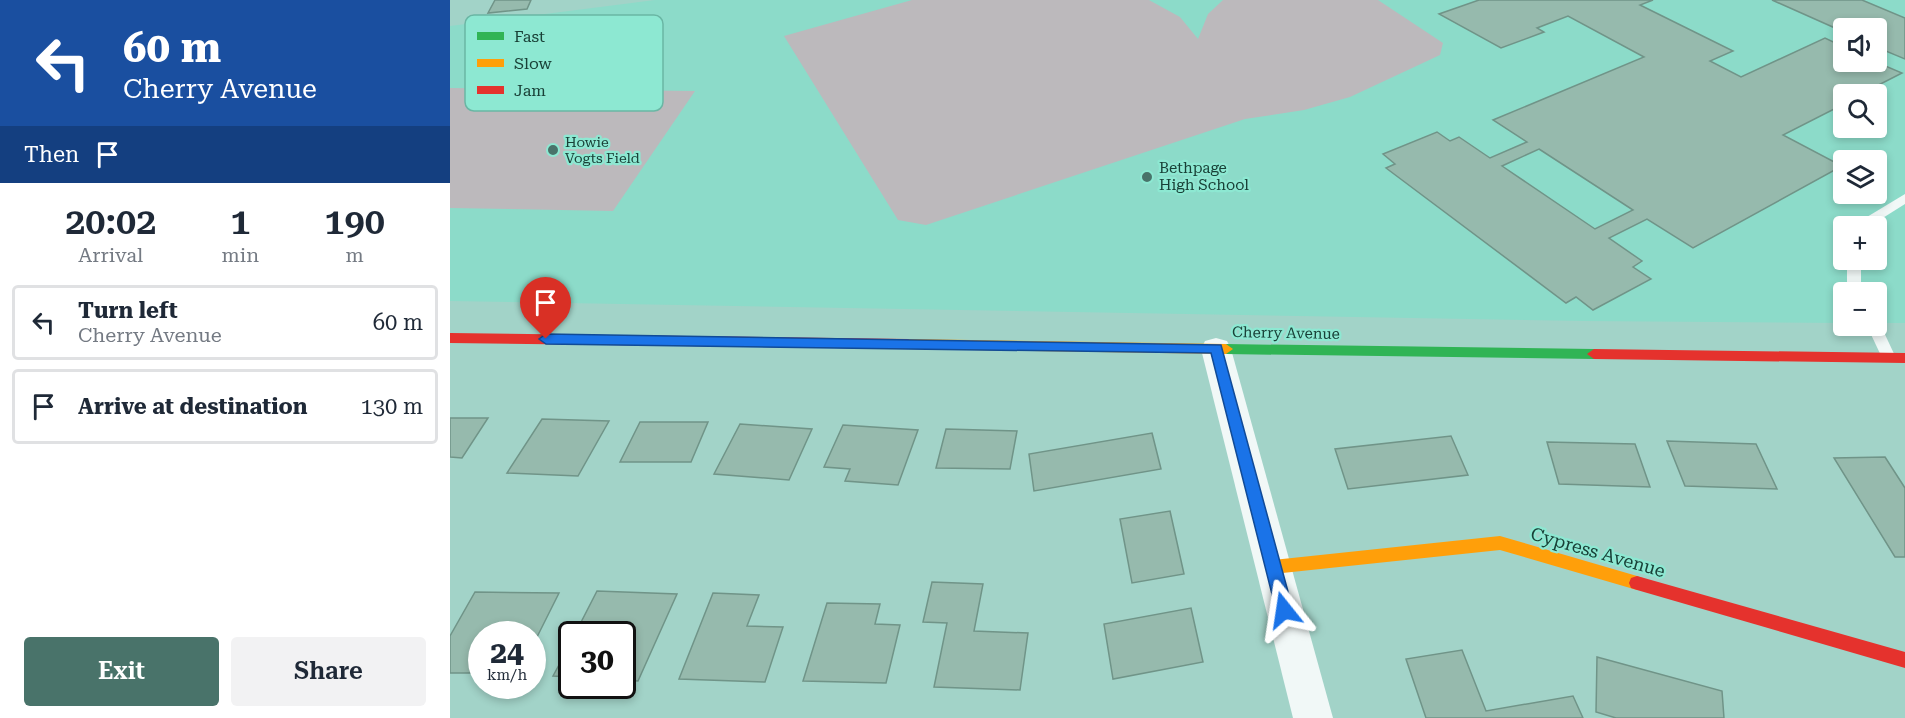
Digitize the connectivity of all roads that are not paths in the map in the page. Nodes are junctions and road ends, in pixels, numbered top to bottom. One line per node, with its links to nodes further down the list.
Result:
1 (1905, 198): 2 (lane)
2 (1877, 216)
3 (1879, 336): 6 (lane)
4 (450, 338): 5 (main road, Cherry Avenue)
5 (1216, 349): 6 (main road, Cherry Avenue); 8 (street)
6 (1889, 358): 7 (main road, Cherry Avenue)
7 (1905, 358)
8 (1273, 567): 9 (main road, Cypress Avenue); 10 (street)
9 (1905, 660)
10 (1313, 718)

